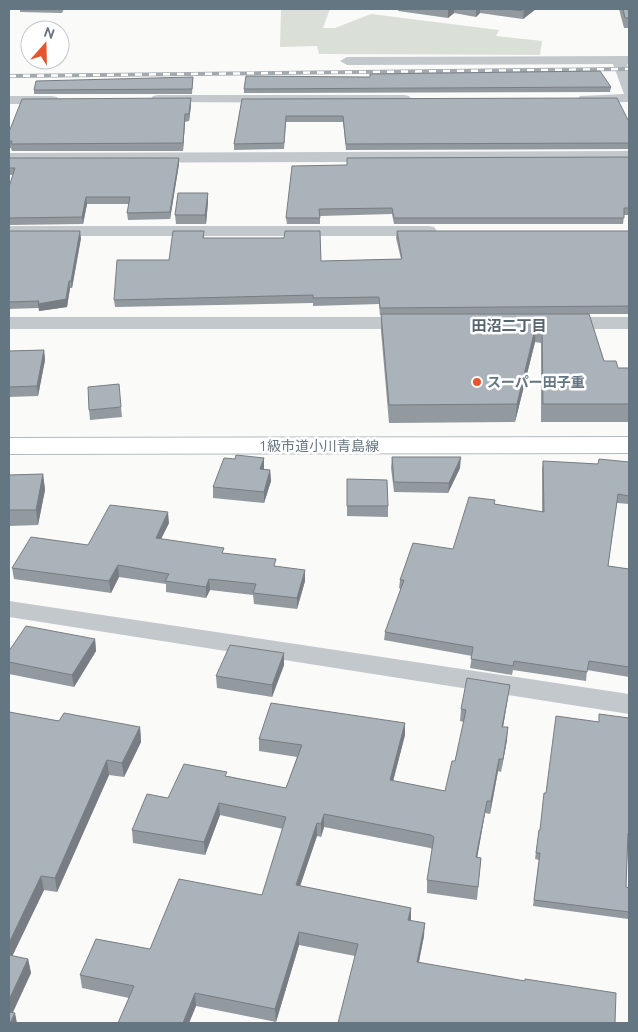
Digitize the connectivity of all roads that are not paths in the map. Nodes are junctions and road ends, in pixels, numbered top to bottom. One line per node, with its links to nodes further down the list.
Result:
1 (624, 60): 2 (street); 3 (street)
2 (347, 61)
3 (629, 91)
4 (629, 98): 6 (street)
5 (421, 99): 9 (street)
6 (570, 99)
7 (9, 100): 8 (street)
8 (64, 100)
9 (144, 100)
10 (629, 156): 11 (street)
11 (9, 158)
12 (9, 231): 13 (street)
13 (442, 231)
14 (9, 323): 15 (street)
15 (432, 323)
16 (541, 323): 17 (street)
17 (629, 323)
18 (629, 445): 19 (street, 1級市道小川青島線)
19 (9, 446)
20 (9, 609): 21 (street)
21 (629, 704)

